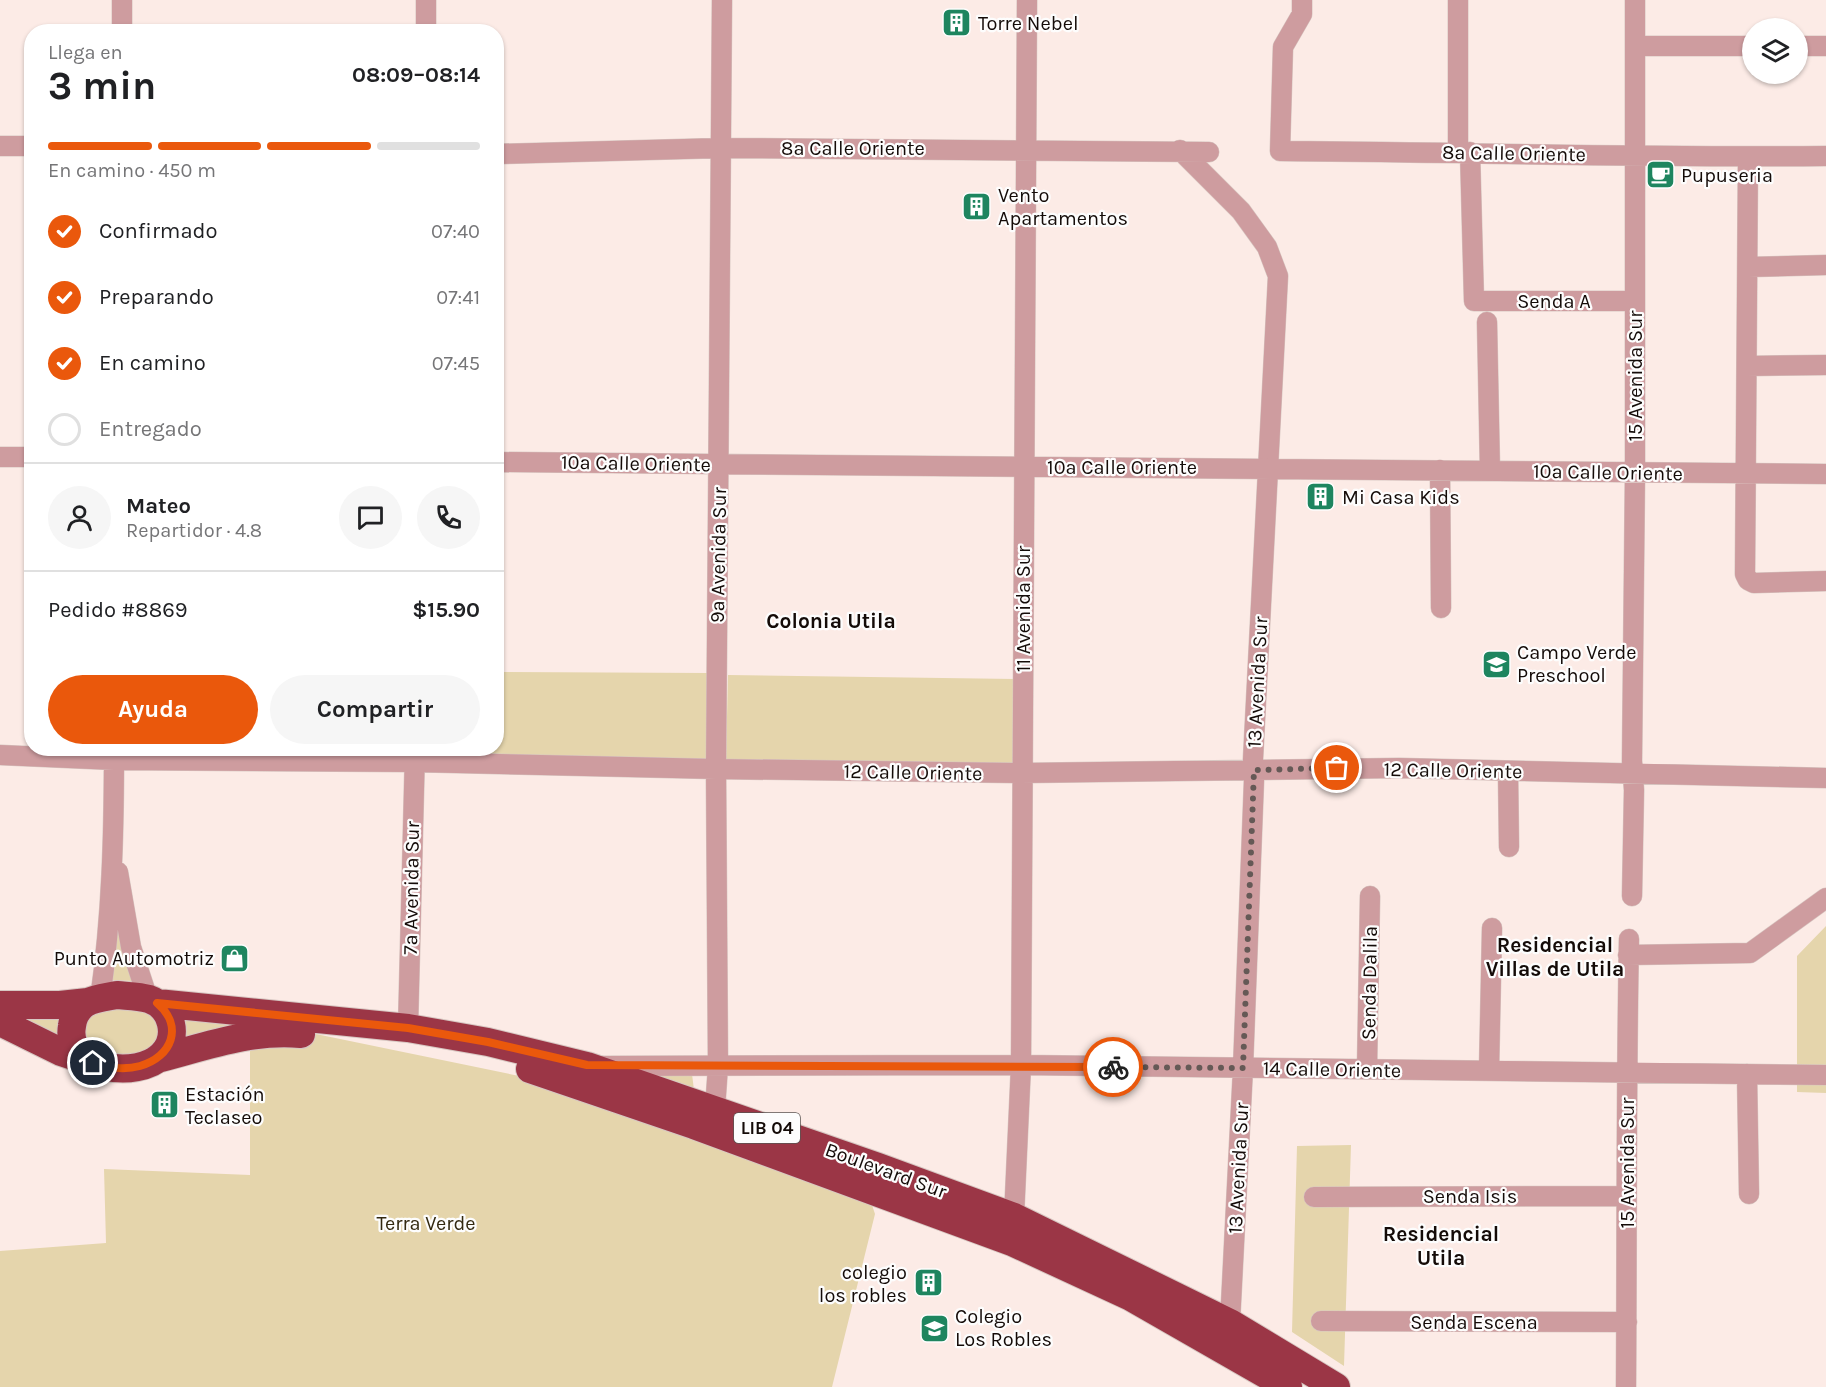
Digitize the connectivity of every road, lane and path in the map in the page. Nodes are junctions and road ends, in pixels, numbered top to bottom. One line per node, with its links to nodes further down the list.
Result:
1 (123, 0): 8 (street)
2 (426, 0): 9 (street)
3 (722, 0): 16 (street, 9a Avenida Sur)
4 (1027, 0): 17 (street, 11 Avenida Sur)
5 (1302, 0): 20 (street, 8a Calle Oriente)
6 (1458, 0): 20 (street)
7 (1635, 0): 10 (street, 15 Avenida Sur)
8 (122, 24)
9 (426, 24)
10 (1635, 46): 11 (street); 22 (street, 15 Avenida Sur)
11 (1742, 46)
12 (1808, 46): 13 (street)
13 (1826, 46)
14 (0, 146): 15 (street)
15 (24, 146)
16 (721, 148): 17 (street, 8a Calle Oriente); 21 (street, 8a Calle Oriente); 34 (street, 9a Avenida Sur)
17 (1026, 149): 18 (street, 8a Calle Oriente); 35 (street, 11 Avenida Sur)
18 (1180, 150): 19 (street, 8a Calle Oriente); 36 (street, 13 Avenida Sur)
19 (1209, 152)
20 (1464, 152): 22 (street, 8a Calle Oriente); 27 (street, Senda A)
21 (504, 154)
22 (1635, 156): 24 (street, 8a Calle Oriente); 27 (street, 15 Avenida Sur)
23 (1826, 156): 24 (street, 8a Calle Oriente)
24 (1748, 157): 26 (street)
25 (1826, 265): 26 (street)
26 (1748, 267): 30 (street)
27 (1635, 301): 39 (street, 15 Avenida Sur)
28 (1487, 322): 38 (street)
29 (1826, 365): 30 (street)
30 (1748, 366): 40 (street)
31 (0, 457): 32 (street)
32 (24, 458)
33 (504, 462): 34 (street, 10a Calle Oriente)
34 (719, 464): 35 (street, 10a Calle Oriente); 49 (street, 9a Avenida Sur)
35 (1024, 466): 36 (street, 10a Calle Oriente); 52 (street, 11 Avenida Sur)
36 (1268, 468): 37 (street, 10a Calle Oriente); 50 (street, 13 Avenida Sur)
37 (1440, 470): 38 (street, 10a Calle Oriente); 43 (street)
38 (1490, 471): 39 (street, 10a Calle Oriente)
39 (1635, 472): 40 (street, 10a Calle Oriente); 53 (street, 15 Avenida Sur)
40 (1747, 473): 41 (street, 10a Calle Oriente); 42 (street)
41 (1826, 474)
42 (1826, 581)
43 (1441, 608)
44 (0, 755): 45 (street, 12 Calle Oriente)
45 (24, 755)
46 (114, 756): 56 (street)
47 (414, 756): 65 (street, 7a Avenida Sur)
48 (436, 756): 49 (street, 12 Calle Oriente)
49 (716, 769): 52 (street, 12 Calle Oriente); 70 (street, 9a Avenida Sur)
50 (1254, 770): 51 (street, 12 Calle Oriente); 52 (street, 12 Calle Oriente); 71 (street, 13 Avenida Sur)
51 (1508, 771): 53 (street, 12 Calle Oriente); 55 (street)
52 (1022, 773): 69 (street, 11 Avenida Sur)
53 (1634, 773): 54 (street, 12 Calle Oriente); 58 (street, 15 Avenida Sur)
54 (1826, 778)
55 (1509, 847)
56 (114, 851): 61 (street); 62 (street)
57 (1370, 896): 72 (street, Senda Dalila)
58 (1632, 896)
59 (1826, 898): 74 (street, 15 Avenida Sur)
60 (1492, 928): 73 (street)
61 (94, 1000): 62 (highway, LIB 04); 63 (highway, LIB 04); 67 (highway)
62 (152, 1001): 65 (highway, Boulevard Sur / LIB 04); 66 (highway)
63 (0, 1005)
64 (0, 1022): 67 (highway, LIB 04)
65 (408, 1028): 68 (highway, Boulevard Sur / LIB 04)
66 (157, 1059): 67 (highway, LIB 04); 85 (highway, Boulevard Sur / LIB 04)
67 (93, 1063)
68 (587, 1065): 70 (street, 14 Calle Oriente); 77 (highway, Boulevard Sur / LIB 04)
69 (1021, 1065): 70 (street, 14 Calle Oriente); 71 (street, 14 Calle Oriente); 81 (street, 11 Avenida Sur)
70 (718, 1066): 77 (street, 9a Avenida Sur)
71 (1243, 1068): 72 (street, 14 Calle Oriente); 84 (street, 13 Avenida Sur)
72 (1367, 1070): 73 (street, 14 Calle Oriente)
73 (1489, 1071): 74 (street, 14 Calle Oriente)
74 (1626, 1073): 75 (street, 14 Calle Oriente); 79 (street, 15 Avenida Sur)
75 (1747, 1074): 76 (street, 14 Calle Oriente); 78 (street)
76 (1826, 1075)
77 (715, 1109): 81 (highway, Boulevard Sur / LIB 04)
78 (1749, 1194)
79 (1626, 1196): 80 (street, Senda Isis); 83 (street, 15 Avenida Sur)
80 (1314, 1197)
81 (1014, 1217): 84 (highway, Boulevard Sur / LIB 04)
82 (1321, 1321): 83 (street, Senda Escena)
83 (1627, 1322): 87 (street, 15 Avenida Sur)
84 (1230, 1323): 86 (highway, Boulevard Sur / LIB 04)
85 (1288, 1387)
86 (1336, 1387)
87 (1626, 1387)

